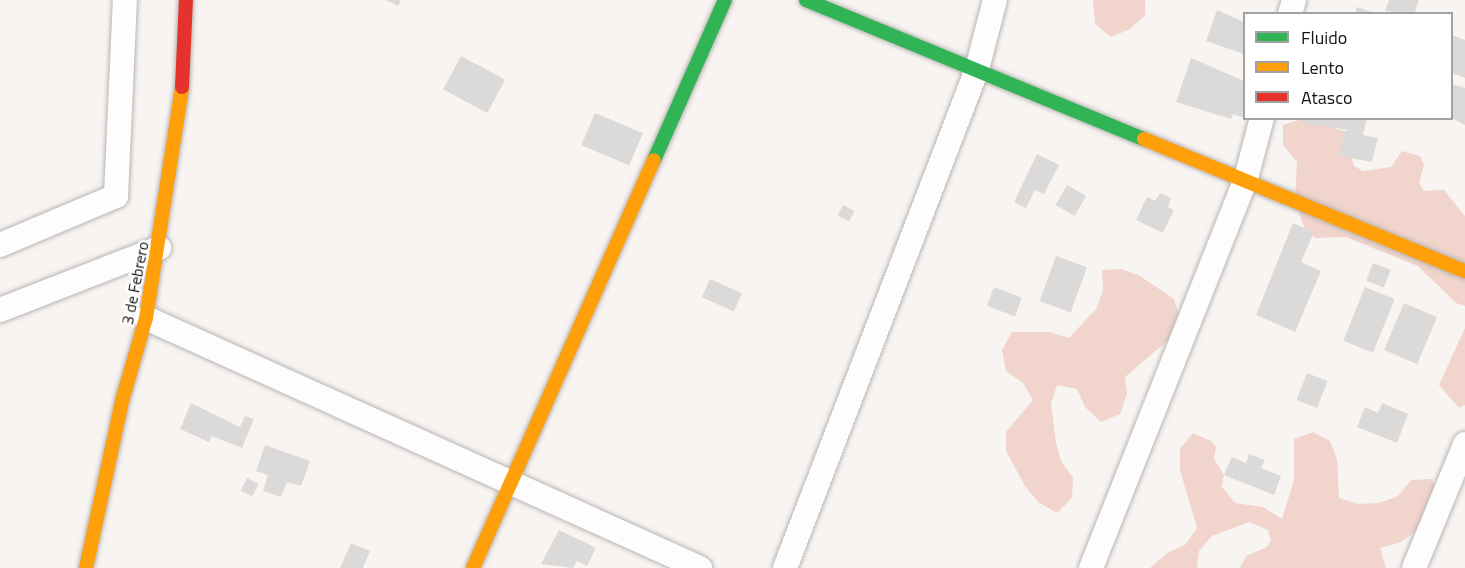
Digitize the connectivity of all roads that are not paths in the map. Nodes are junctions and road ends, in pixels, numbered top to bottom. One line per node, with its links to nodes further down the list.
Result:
1 (125, 0): 9 (street)
2 (186, 0): 10 (street, 3 de Febrero)
3 (725, 0): 15 (street)
4 (806, 0): 6 (street)
5 (995, 0): 6 (street)
6 (977, 69): 8 (street); 19 (street)
7 (1261, 120): 8 (street)
8 (1246, 178): 11 (street); 20 (street)
9 (0, 245)
10 (159, 248): 12 (street); 13 (street, 3 de Febrero)
11 (1465, 271)
12 (0, 310)
13 (146, 318): 15 (street); 16 (street, 3 de Febrero)
14 (1465, 444): 21 (street)
15 (508, 484): 17 (street); 18 (street)
16 (86, 568)
17 (473, 568)
18 (700, 568)
19 (785, 568)
20 (1092, 568)
21 (1414, 568)

